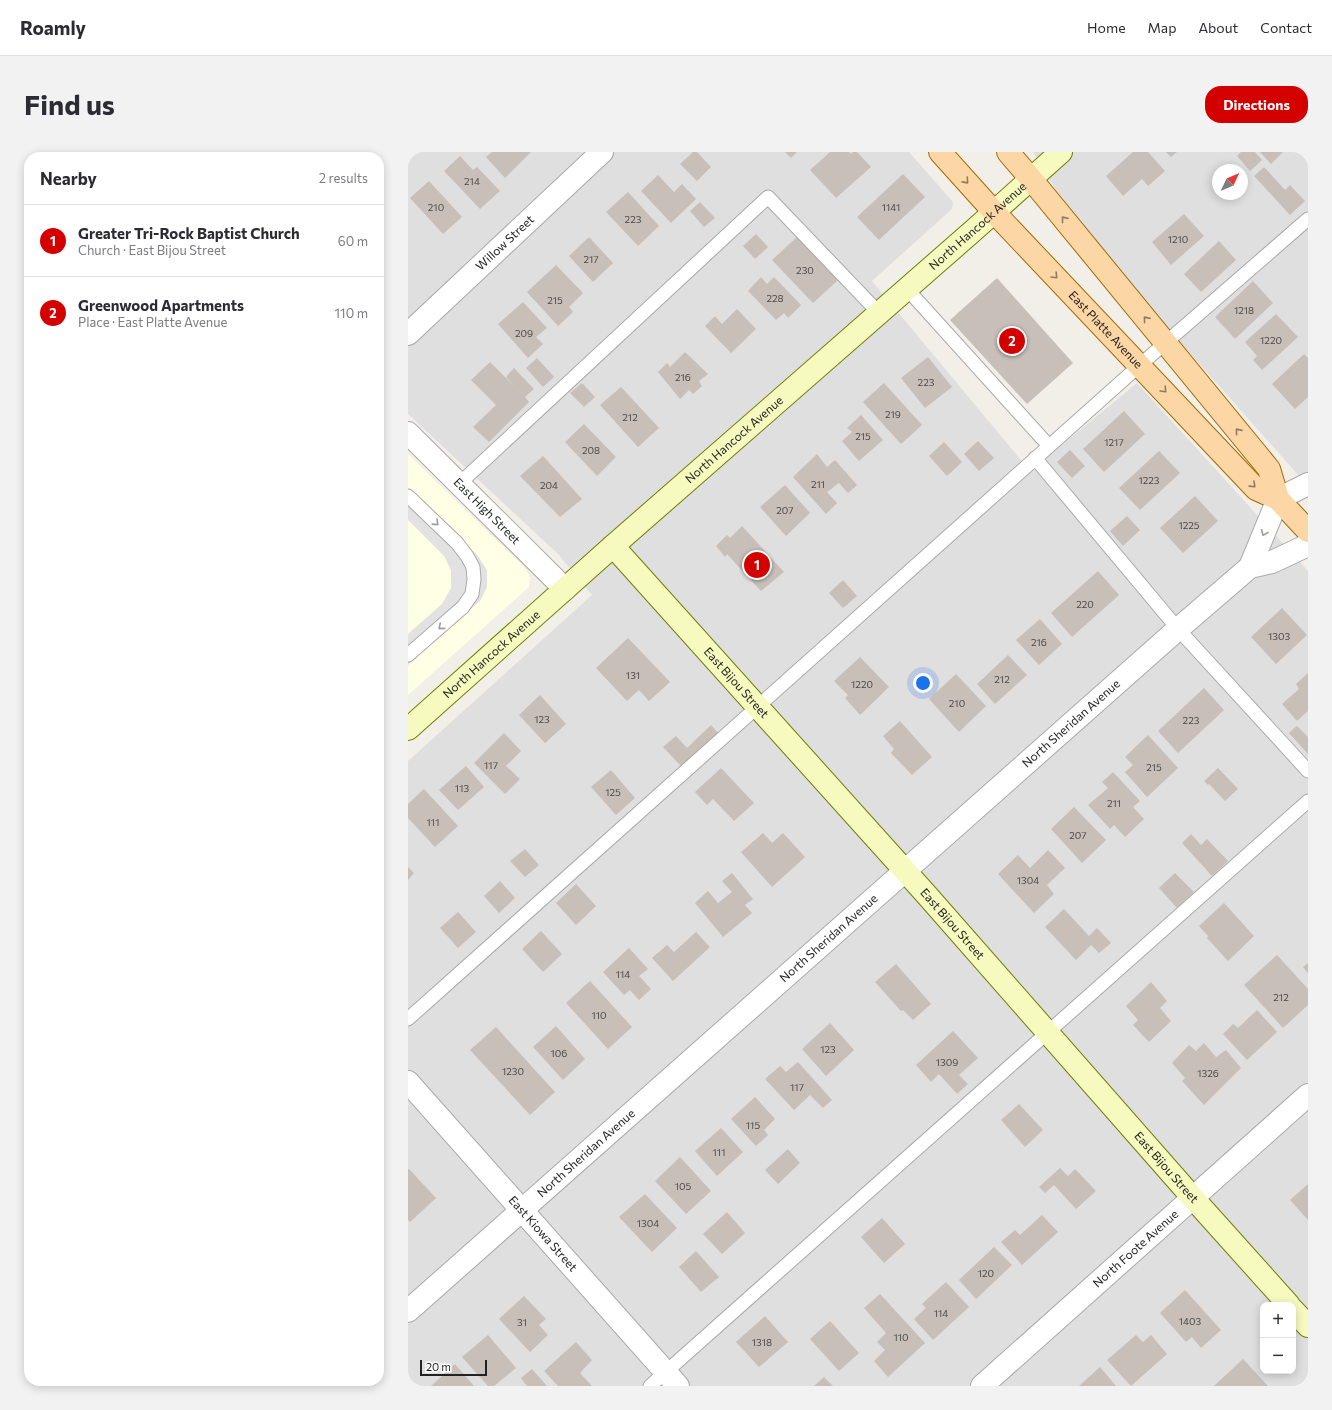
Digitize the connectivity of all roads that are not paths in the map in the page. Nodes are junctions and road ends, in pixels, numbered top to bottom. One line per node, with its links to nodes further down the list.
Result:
1 (602, 152): 10 (street, Willow Street)
2 (940, 152): 6 (main road, East Platte Avenue, one-way to 6)
3 (1008, 152): 5 (main road, East Platte Avenue)
4 (1061, 152): 5 (street, North Hancock Avenue)
5 (1031, 179): 6 (street, North Hancock Avenue); 11 (main road, East Platte Avenue, one-way to 5)
6 (994, 212): 8 (street, North Hancock Avenue); 12 (main road, East Platte Avenue, one-way to 12)
7 (1308, 219): 11 (lane)
8 (907, 289): 9 (street, North Hancock Avenue); 14 (lane)
9 (879, 313): 16 (lane); 22 (street, North Hancock Avenue)
10 (408, 334)
11 (1165, 342): 12 (lane); 19 (main road, East Platte Avenue, one-way to 11)
12 (1140, 365): 14 (lane); 19 (main road, East Platte Avenue, one-way to 19)
13 (408, 433): 16 (street, East High Street)
14 (1049, 446): 15 (lane)
15 (1035, 458): 25 (lane); 27 (lane)
16 (459, 484): 24 (street, East High Street)
17 (1308, 484): 19 (street)
18 (408, 496): 26 (lane, one-way to 26)
19 (1278, 499): 20 (main road, East Platte Avenue); 23 (street, North Sheridan Avenue, one-way to 23)
20 (1308, 531)
21 (1308, 545): 23 (street, North Sheridan Avenue)
22 (613, 546): 24 (street, North Hancock Avenue); 27 (street, East Bijou Street)
23 (1250, 567): 25 (street, North Sheridan Avenue)
24 (565, 589): 28 (street, North Hancock Avenue)
25 (1178, 629): 29 (lane); 31 (street, North Sheridan Avenue)
26 (408, 655)
27 (757, 707): 31 (street, East Bijou Street); 32 (lane)
28 (408, 729)
29 (1308, 771)
30 (1308, 801): 33 (lane)
31 (905, 871): 33 (street, East Bijou Street); 37 (street, North Sheridan Avenue)
32 (408, 1019)
33 (1048, 1032): 36 (street, East Bijou Street); 42 (lane)
34 (408, 1082): 37 (street, East Kiowa Street)
35 (1308, 1095): 36 (street, North Foote Avenue)
36 (1193, 1198): 38 (street, East Bijou Street); 43 (street, North Foote Avenue)
37 (521, 1210): 39 (street, North Sheridan Avenue); 42 (street, East Kiowa Street)
38 (1286, 1302)
39 (408, 1311)
40 (1296, 1313): 41 (street)
41 (1308, 1326)
42 (665, 1381)
43 (982, 1386)

